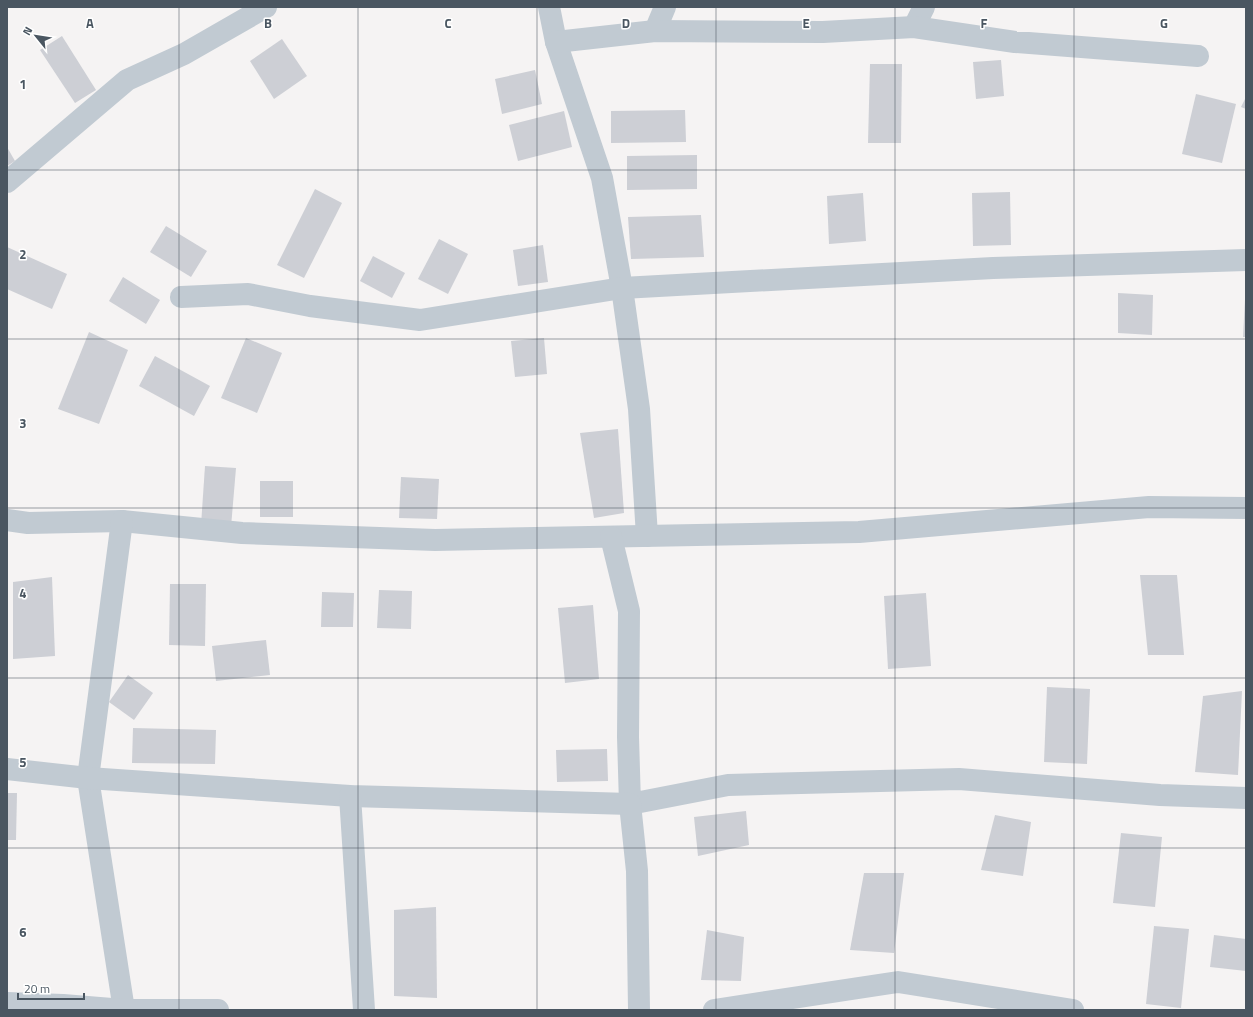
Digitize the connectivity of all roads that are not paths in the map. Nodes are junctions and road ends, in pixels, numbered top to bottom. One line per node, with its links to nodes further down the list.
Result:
1 (266, 7): 9 (street)
2 (549, 7): 7 (street)
3 (665, 7): 6 (street)
4 (924, 7): 5 (street)
5 (914, 26): 6 (street); 8 (street)
6 (655, 31): 7 (street)
7 (556, 42): 11 (street)
8 (1198, 56)
9 (7, 182)
10 (1246, 260): 11 (street)
11 (622, 288): 12 (street); 16 (street)
12 (181, 297)
13 (1246, 508): 16 (street)
14 (7, 520): 15 (street)
15 (122, 521): 17 (street); 19 (street)
16 (647, 536): 17 (street)
17 (611, 537): 22 (street)
18 (7, 769): 19 (street)
19 (88, 778): 20 (street); 24 (street)
20 (350, 796): 22 (street); 26 (street)
21 (1246, 798): 22 (street)
22 (630, 804): 27 (street)
23 (7, 1003): 24 (street)
24 (124, 1010): 25 (street)
25 (218, 1010)
26 (364, 1010)
27 (639, 1010)
28 (714, 1010): 29 (street)
29 (1074, 1010)

